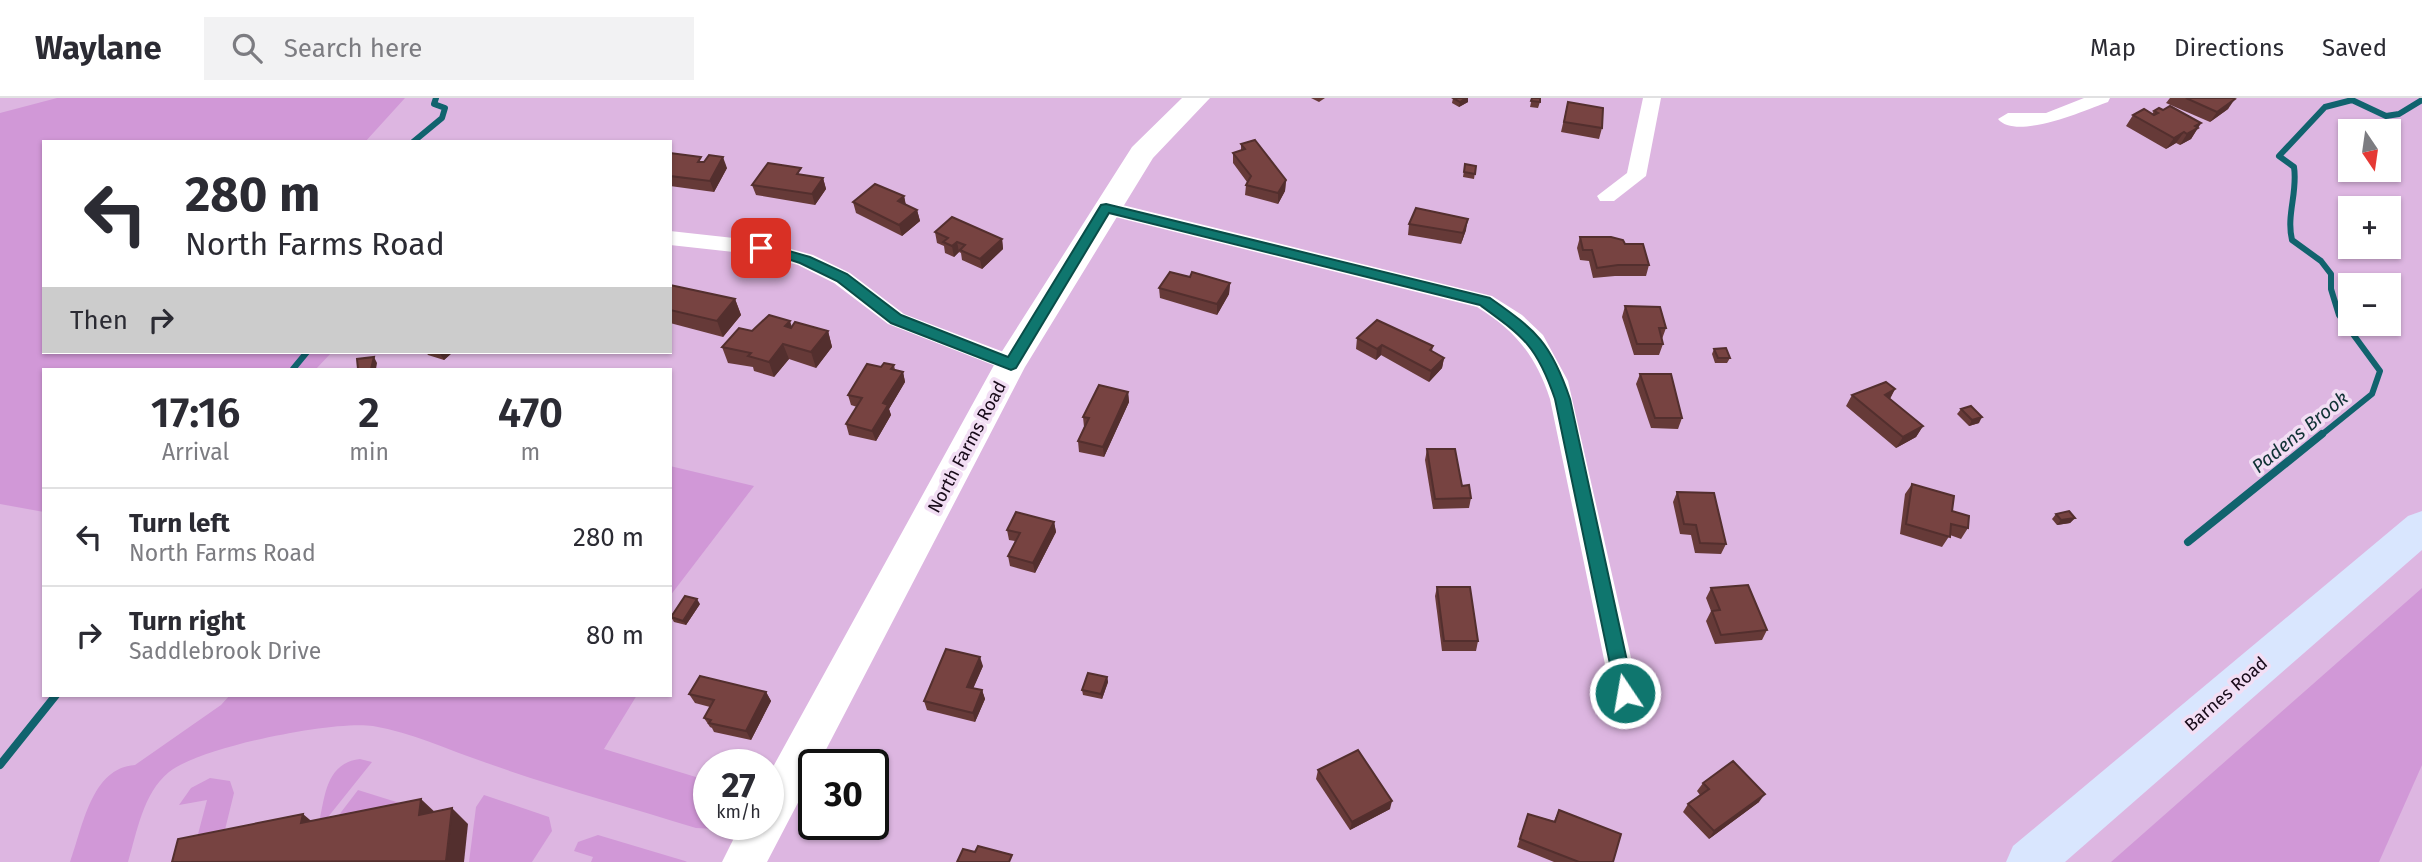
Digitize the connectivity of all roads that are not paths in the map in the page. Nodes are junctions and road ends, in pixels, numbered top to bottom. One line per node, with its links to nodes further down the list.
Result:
1 (1197, 98): 6 (main road, North Farms Road)
2 (1652, 98): 5 (street)
3 (2101, 98): 4 (street)
4 (2008, 120)
5 (1607, 196)
6 (1106, 208): 8 (main road, North Farms Road); 10 (street)
7 (672, 238): 8 (street)
8 (1011, 364): 11 (main road, North Farms Road)
9 (2422, 527): 14 (main road, Barnes Road)
10 (1625, 693)
11 (784, 787)
12 (756, 840): 13 (main road)
13 (744, 862)
14 (2030, 862)

